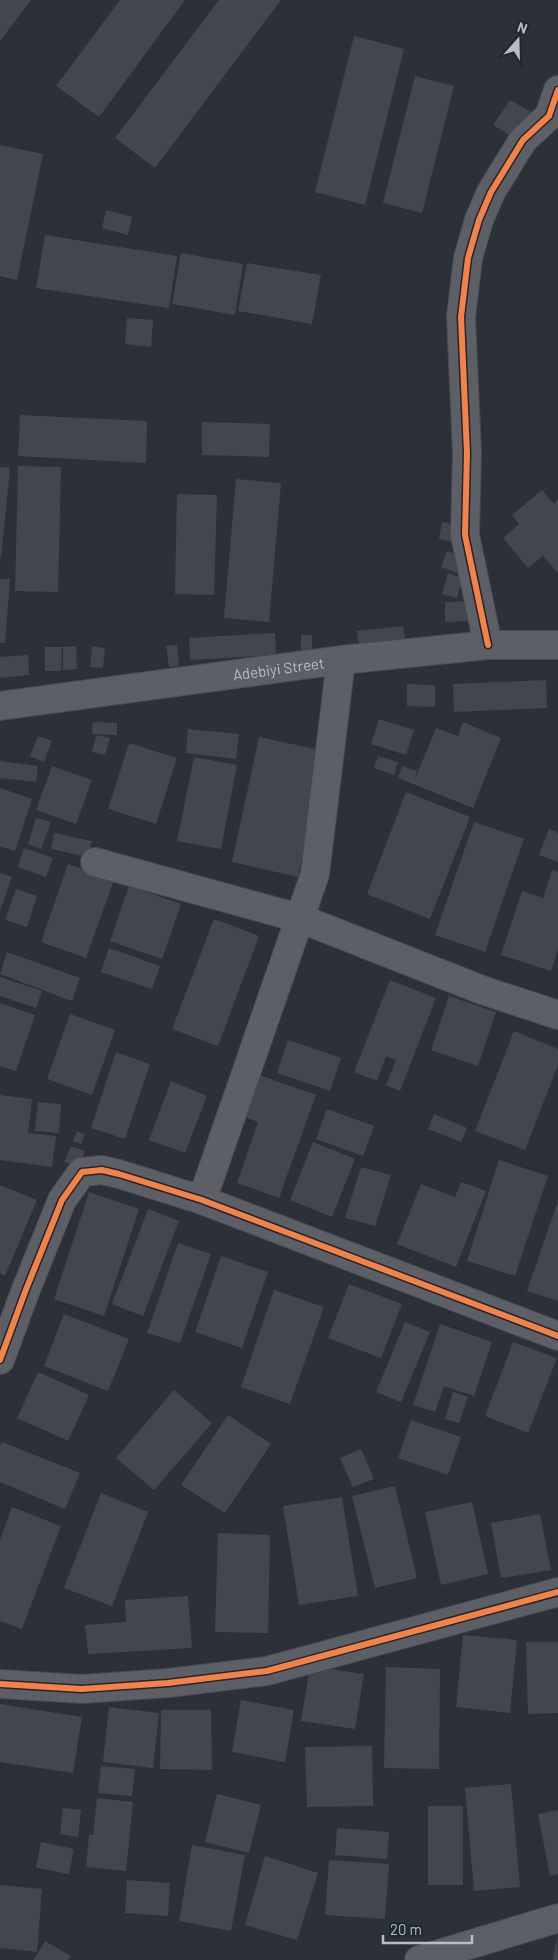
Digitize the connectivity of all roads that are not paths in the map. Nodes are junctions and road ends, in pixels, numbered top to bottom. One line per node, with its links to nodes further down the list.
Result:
1 (558, 90): 2 (street)
2 (488, 645): 3 (street, Adebiyi Street); 4 (street, Adebiyi Street)
3 (558, 645)
4 (341, 660): 5 (street, Adebiyi Street); 7 (street)
5 (0, 706)
6 (95, 862): 7 (street)
7 (299, 918): 8 (street); 9 (street)
8 (558, 1015)
9 (202, 1200): 10 (street); 11 (street)
10 (7, 1319): 12 (street)
11 (558, 1336)
12 (0, 1360)
13 (558, 1592): 14 (street)
14 (0, 1684)
15 (558, 1918): 16 (street)
16 (419, 1960)

